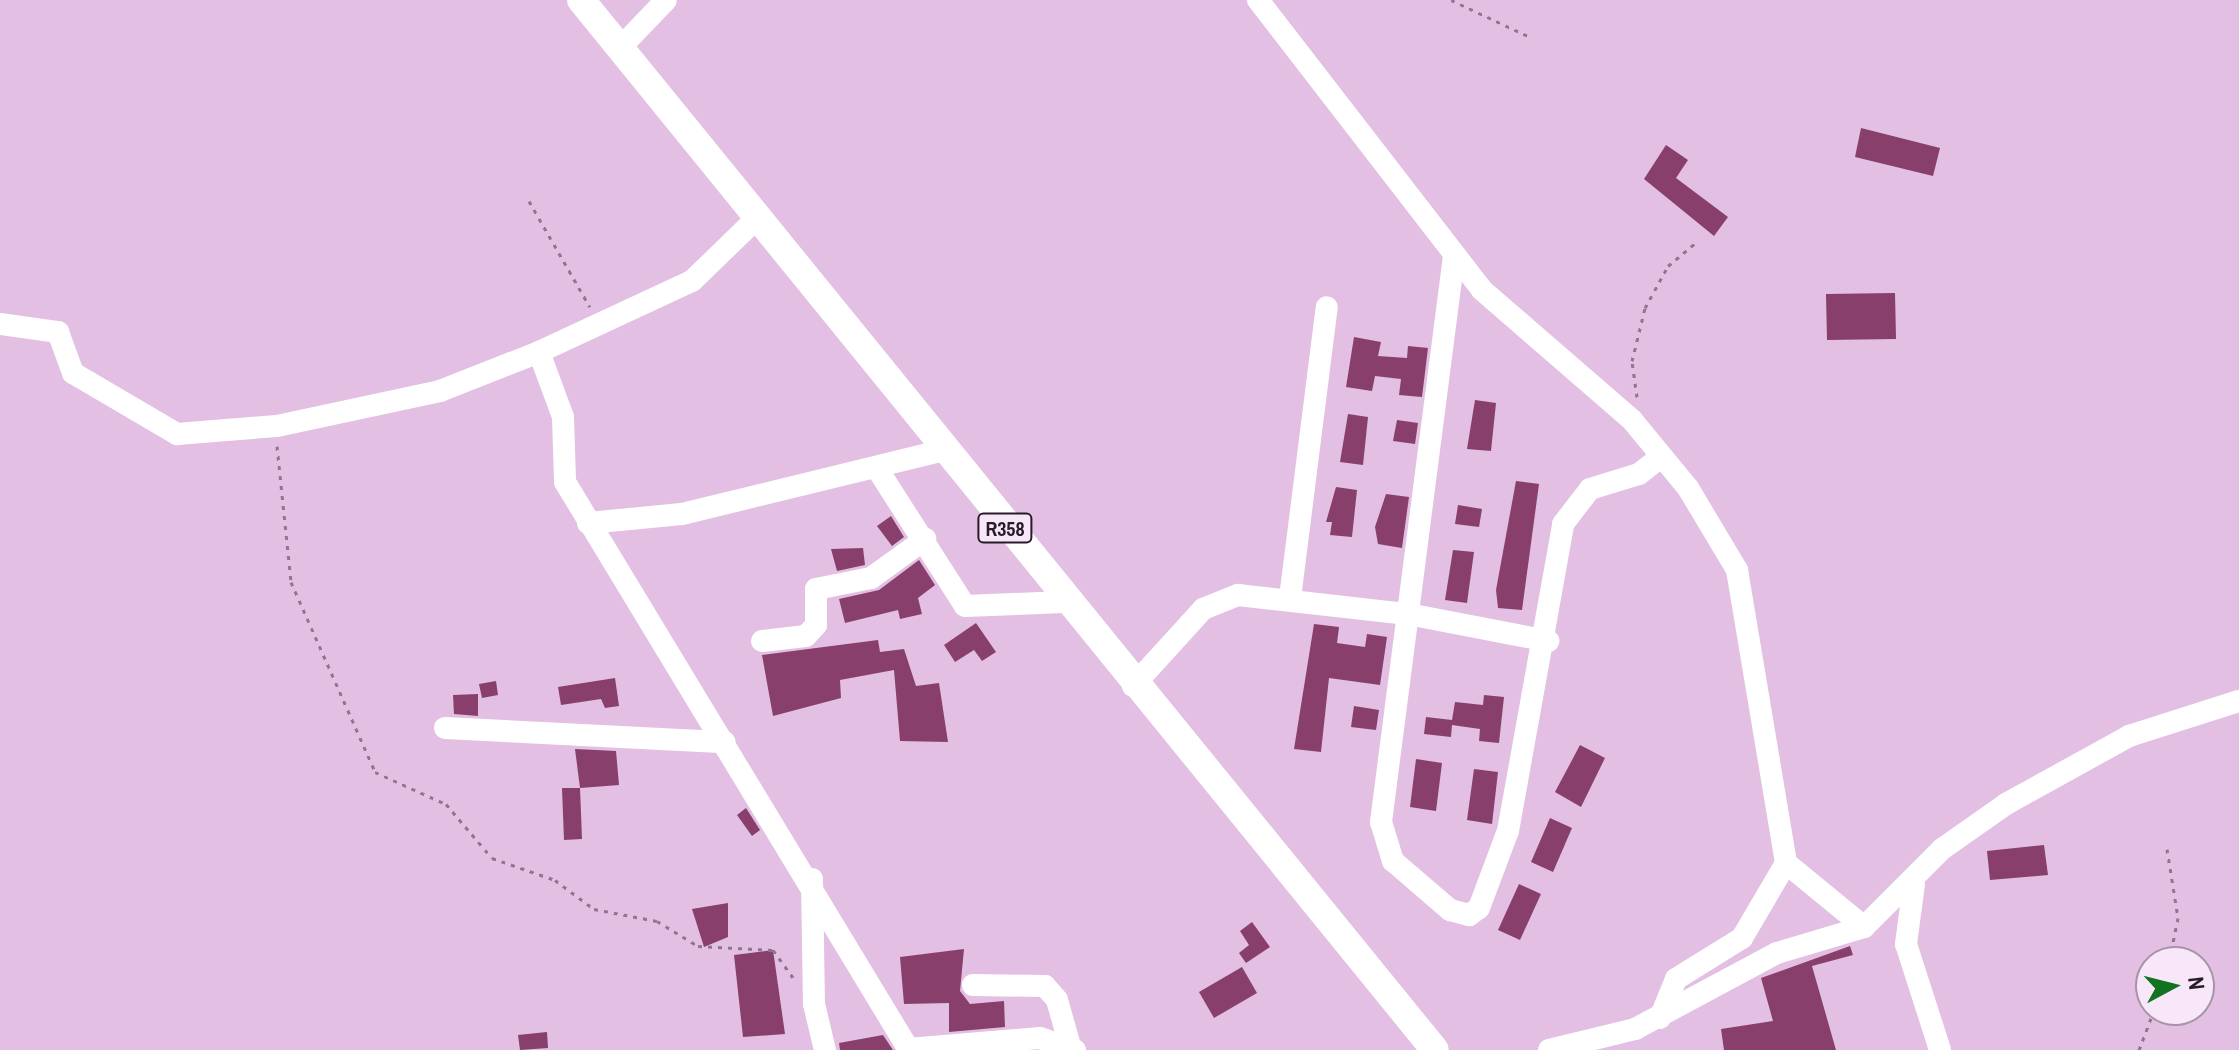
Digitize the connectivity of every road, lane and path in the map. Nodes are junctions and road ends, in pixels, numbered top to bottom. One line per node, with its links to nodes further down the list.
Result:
1 (581, 0): 6 (main road, R358)
2 (666, 0): 6 (street)
3 (1258, 0): 10 (street)
4 (1451, 0): 5 (path)
5 (1532, 38)
6 (620, 48): 8 (main road, R358)
7 (529, 201): 13 (path)
8 (755, 220): 13 (street); 17 (main road, R358)
9 (1698, 241): 15 (path)
10 (1454, 256): 15 (street); 24 (street)
11 (1327, 307): 22 (street)
12 (0, 324): 16 (street)
13 (599, 325): 14 (street)
14 (539, 352): 16 (street); 20 (street)
15 (1632, 420): 18 (street)
16 (277, 426): 38 (path)
17 (944, 450): 19 (street); 23 (main road, R358)
18 (1661, 457): 26 (street); 32 (street)
19 (878, 470): 20 (street); 21 (street)
20 (588, 523): 30 (street)
21 (925, 539): 23 (street); 25 (street)
22 (1290, 598): 24 (street); 27 (street)
23 (1064, 602): 27 (main road, R358)
24 (1408, 614): 26 (street); 26 (street)
25 (762, 641)
26 (1548, 641)
27 (1133, 686): 44 (main road, R358)
28 (2239, 701): 34 (street)
29 (445, 728): 30 (street)
30 (725, 742): 33 (street)
31 (2167, 849): 36 (path)
32 (1786, 863): 35 (street); 39 (street)
33 (812, 879): 38 (street); 42 (street)
34 (1914, 884): 35 (street); 46 (street)
35 (1864, 927): 39 (street)
36 (2172, 946)
37 (973, 985): 41 (street)
38 (814, 1004): 43 (street)
39 (1660, 1018): 45 (street)
40 (2148, 1026): 47 (path)
41 (1072, 1048): 42 (street)
42 (909, 1049)
43 (825, 1050)
44 (1435, 1050)
45 (1549, 1050)
46 (1940, 1050)
47 (2139, 1050)

